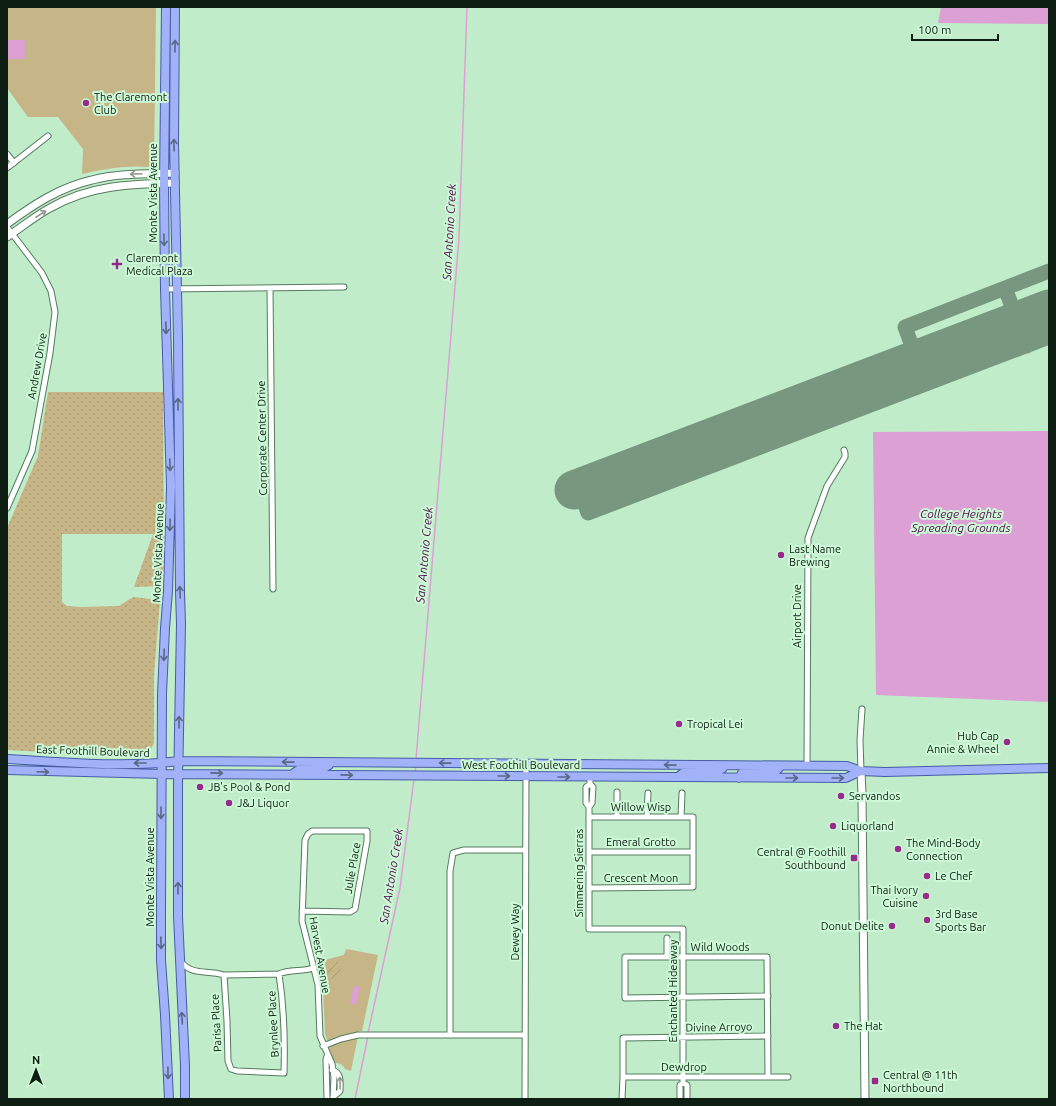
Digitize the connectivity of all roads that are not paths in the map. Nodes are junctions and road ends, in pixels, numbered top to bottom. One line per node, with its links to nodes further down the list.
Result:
1 (166, 7): 7 (main road, Monte Vista Avenue)
2 (175, 7): 8 (main road, Monte Vista Avenue, one-way to 2)
3 (48, 136): 5 (street)
4 (7, 154): 5 (street)
5 (14, 163): 6 (street)
6 (7, 168)
7 (164, 173): 8 (main road); 9 (main road, Monte Vista Avenue); 11 (main road, one-way to 11)
8 (175, 173): 10 (main road, Monte Vista Avenue)
9 (164, 183): 10 (main road); 13 (main road, one-way to 9); 16 (main road, Monte Vista Avenue, one-way to 16)
10 (175, 183): 17 (main road, Monte Vista Avenue)
11 (7, 224)
12 (7, 228): 13 (street, Andrew Drive)
13 (9, 235): 19 (street, Andrew Drive)
14 (344, 287): 15 (street)
15 (270, 288): 17 (street); 20 (street, Corporate Center Drive)
16 (165, 289): 17 (street); 25 (main road, Monte Vista Avenue, one-way to 25)
17 (176, 289): 23 (main road, Monte Vista Avenue, one-way to 17)
18 (844, 450): 29 (street, Airport Drive)
19 (7, 508)
20 (273, 588)
21 (862, 709): 32 (street)
22 (7, 759): 25 (main road, East Foothill Boulevard, one-way to 22)
23 (179, 761): 24 (main road, West Foothill Boulevard, one-way to 23); 25 (main road, East Foothill Boulevard); 33 (main road, Monte Vista Avenue)
24 (330, 762): 26 (main road, West Foothill Boulevard, one-way to 24); 35 (main road)
25 (162, 763): 34 (main road, Monte Vista Avenue)
26 (526, 764): 27 (main road, West Foothill Boulevard, one-way to 26); 36 (street, Dewey Way)
27 (724, 766): 28 (main road, West Foothill Boulevard); 37 (main road)
28 (781, 766): 29 (main road, West Foothill Boulevard); 38 (main road)
29 (807, 766): 32 (main road, West Foothill Boulevard)
30 (1049, 768): 32 (main road, West Foothill Boulevard)
31 (7, 770): 34 (main road, East Foothill Boulevard, one-way to 34)
32 (861, 771): 38 (main road, West Foothill Boulevard, one-way to 32); 90 (main road)
33 (178, 773): 34 (main road, East Foothill Boulevard); 35 (main road, West Foothill Boulevard, one-way to 35); 60 (main road, Monte Vista Avenue, one-way to 33)
34 (162, 774): 83 (main road, Monte Vista Avenue, one-way to 83)
35 (292, 774): 36 (main road, West Foothill Boulevard, one-way to 36)
36 (526, 776): 39 (main road, West Foothill Boulevard, one-way to 39); 51 (street, Dewey Way)
37 (678, 777): 38 (main road, West Foothill Boulevard); 39 (main road, West Foothill Boulevard)
38 (739, 778)
39 (590, 780): 43 (street); 44 (street)
40 (617, 792): 47 (street)
41 (648, 793): 48 (street)
42 (682, 793): 49 (street)
43 (586, 796): 44 (street); 45 (street)
44 (592, 796): 45 (street)
45 (589, 807): 46 (street, Simmering Sierras)
46 (589, 817): 47 (street, Willow Wisp); 52 (street, Simmering Sierras)
47 (617, 817): 48 (street, Willow Wisp)
48 (647, 817): 49 (street, Willow Wisp)
49 (682, 817): 53 (street, Willow Wisp)
50 (367, 831): 55 (street, Julie Place); 55 (street, Harvest Avenue)
51 (525, 850): 66 (street); 67 (street, Dewey Way)
52 (589, 852): 53 (street, Emeral Grotto); 54 (street, Simmering Sierras)
53 (693, 852): 54 (street, Crescent Moon)
54 (590, 888): 56 (street, Simmering Sierras)
55 (302, 911): 61 (street, Harvest Avenue)
56 (683, 929): 59 (street, Enchanted Hideaway)
57 (667, 938): 58 (street)
58 (667, 957): 59 (street, Wild Woods); 65 (street, Wild Woods)
59 (683, 957): 64 (street, Wild Woods); 65 (street, Enchanted Hideaway)
60 (179, 960): 63 (street); 84 (main road, Monte Vista Avenue, one-way to 60)
61 (313, 968): 62 (street); 70 (street, Harvest Avenue)
62 (280, 974): 63 (street); 72 (street, Brynlee Place)
63 (224, 975): 72 (street, Parisa Place)
64 (768, 996): 65 (street); 68 (street)
65 (683, 997): 69 (street, Enchanted Hideaway)
66 (450, 1035): 67 (street); 70 (street)
67 (525, 1035): 86 (street, Dewey Way)
68 (768, 1036): 69 (street, Divine Arroyo); 77 (street)
69 (683, 1037): 75 (street, Divine Arroyo); 76 (street, Enchanted Hideaway)
70 (323, 1046): 71 (street, Harvest Avenue)
71 (327, 1056): 73 (street, Harvest Avenue); 74 (street, Harvest Avenue)
72 (231, 1068)
73 (326, 1070): 74 (street); 85 (street, Harvest Avenue)
74 (333, 1070): 82 (street, Harvest Avenue, one-way to 74)
75 (622, 1077): 76 (street, Dewdrop); 87 (street)
76 (683, 1077): 77 (street, Dewdrop); 79 (street, Enchanted Hideaway)
77 (768, 1077): 78 (street, Dewdrop)
78 (788, 1077)
79 (683, 1083): 80 (street); 81 (street)
80 (680, 1093): 81 (street); 88 (street)
81 (687, 1093): 89 (street)
82 (333, 1098)
83 (169, 1099)
84 (185, 1099)
85 (327, 1099)
86 (525, 1099)
87 (622, 1099)
88 (680, 1099)
89 (687, 1099)
90 (865, 1099)

